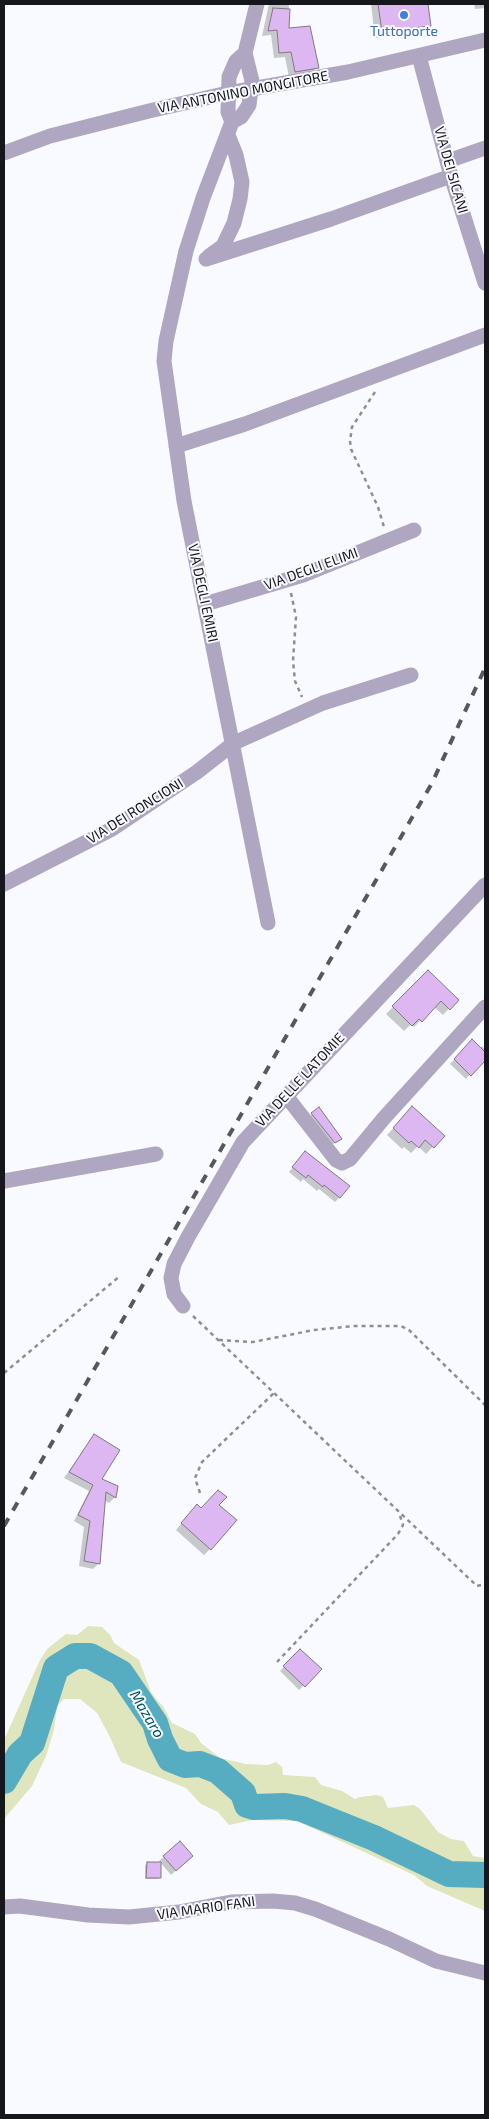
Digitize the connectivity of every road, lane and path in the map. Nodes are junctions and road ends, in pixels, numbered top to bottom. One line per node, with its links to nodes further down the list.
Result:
1 (257, 4): 3 (street, VIA DEGLI EMIRI)
2 (485, 40): 4 (street, VIA ANTONINO MONGITORE)
3 (245, 53): 5 (street, VIA DEGLI EMIRI); 6 (street, VIA DEGLI EMIRI)
4 (419, 56): 5 (street, VIA ANTONINO MONGITORE); 10 (street, VIA DEI SICANI)
5 (252, 89): 6 (street, VIA ANTONINO MONGITORE); 7 (street, VIA DEGLI EMIRI)
6 (228, 93): 7 (street, VIA DEGLI EMIRI); 9 (street, VIA ANTONINO MONGITORE)
7 (230, 128): 11 (street, VIA DEGLI EMIRI); 12 (street, VIA DEGLI EMIRI)
8 (485, 148): 10 (street)
9 (4, 153)
10 (450, 168): 11 (street); 13 (street, VIA DEI SICANI)
11 (206, 259): 12 (street)
12 (184, 263): 16 (street, VIA DEGLI EMIRI)
13 (485, 283)
14 (485, 335): 15 (street)
15 (391, 370): 16 (street); 18 (path)
16 (176, 446): 20 (street, VIA DEGLI EMIRI)
17 (414, 530): 18 (street, VIA DEGLI ELIMI)
18 (386, 541): 19 (street, VIA DEGLI ELIMI)
19 (288, 579): 20 (street, VIA DEGLI ELIMI); 22 (path)
20 (205, 604): 23 (street, VIA DEGLI EMIRI)
21 (411, 675): 22 (street, VIA DEI RONCIONI)
22 (309, 710): 23 (street, VIA DEI RONCIONI)
23 (234, 743): 24 (street, VIA DEI RONCIONI); 26 (street, VIA DEGLI EMIRI)
24 (4, 884)
25 (485, 885): 28 (street, VIA DELLE LATOMIE)
26 (268, 922)
27 (485, 1007): 28 (street)
28 (287, 1097): 32 (street, VIA DELLE LATOMIE)
29 (156, 1154): 30 (street)
30 (4, 1181)
31 (120, 1276): 34 (path)
32 (183, 1306): 33 (path)
33 (218, 1340): 35 (path); 36 (path)
34 (4, 1373)
35 (274, 1394): 37 (path); 38 (path)
36 (485, 1405)
37 (200, 1493)
38 (400, 1515): 39 (path); 40 (path)
39 (485, 1584)
40 (277, 1662)
41 (4, 1907): 42 (street, VIA MARIO FANI)
42 (485, 1973)

